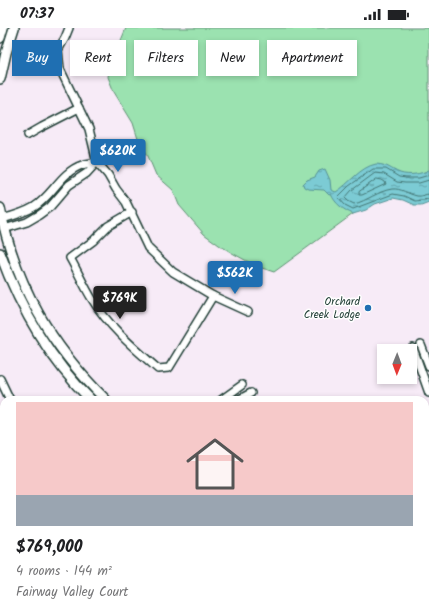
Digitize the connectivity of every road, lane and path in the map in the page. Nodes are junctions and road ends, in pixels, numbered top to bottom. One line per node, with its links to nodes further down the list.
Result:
1 (4, 28): 4 (street)
2 (14, 28): 5 (street)
3 (69, 28): 6 (street)
4 (0, 38)
5 (0, 79)
6 (79, 108): 7 (street); 8 (street)
7 (28, 135)
8 (97, 162): 10 (street); 11 (street); 12 (street)
9 (0, 208): 11 (street)
10 (132, 212): 14 (street); 14 (street)
11 (1, 219): 12 (street)
12 (2, 229): 25 (street)
13 (0, 253): 24 (street)
14 (213, 296): 15 (street)
15 (248, 312)
16 (421, 345): 18 (street)
17 (417, 359): 22 (street)
18 (429, 366)
19 (0, 379): 23 (street)
20 (242, 385): 26 (street)
21 (250, 393): 27 (street)
22 (429, 393)
23 (8, 396)
24 (87, 396)
25 (102, 396)
26 (227, 396)
27 (245, 396)

